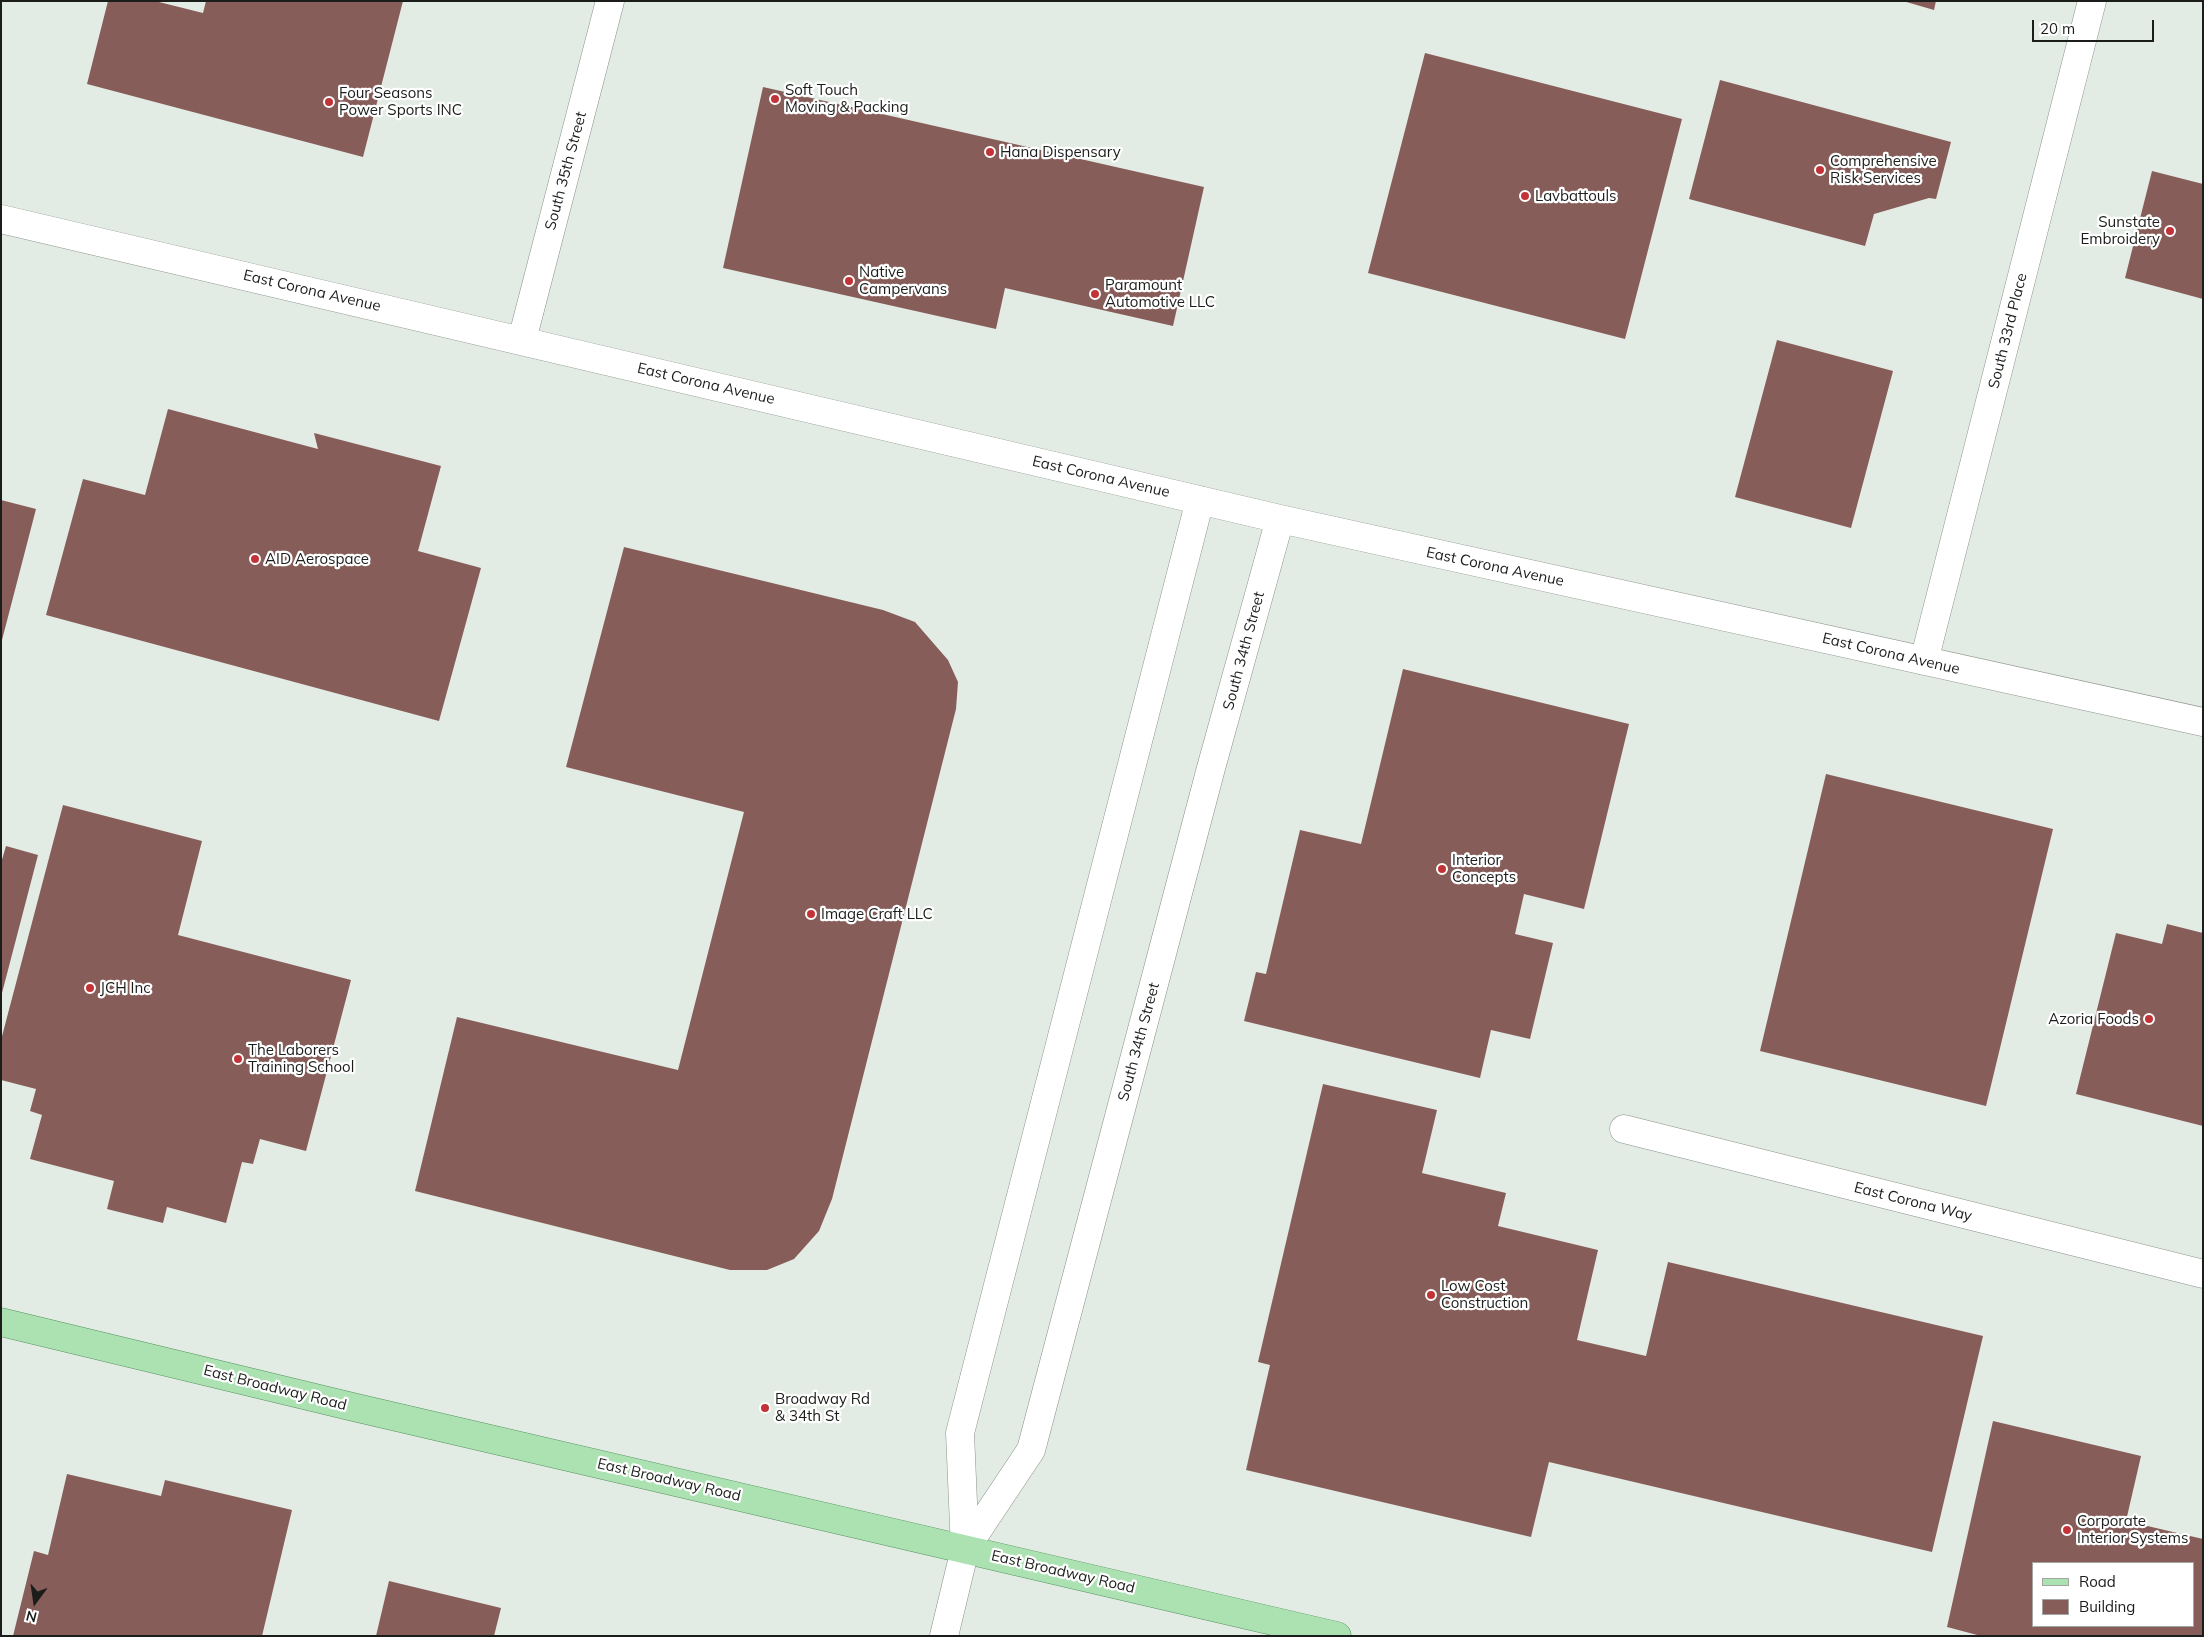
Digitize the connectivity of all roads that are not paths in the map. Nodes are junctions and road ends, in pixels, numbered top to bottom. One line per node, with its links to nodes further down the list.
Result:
1 (610, 1): 4 (street, South 35th Street)
2 (2092, 1): 7 (street, South 33rd Place)
3 (1, 218): 4 (street, East Corona Avenue)
4 (522, 340): 5 (street, East Corona Avenue)
5 (1200, 500): 6 (street, East Corona Avenue); 12 (street, South 34th Street)
6 (1280, 519): 7 (street, East Corona Avenue); 12 (street, South 34th Street)
7 (1924, 661): 8 (street, East Corona Avenue)
8 (2203, 722)
9 (1624, 1130): 10 (street, East Corona Way)
10 (2203, 1274)
11 (1, 1322): 12 (main road, East Broadway Road)
12 (965, 1549): 13 (street, South 34th Street); 14 (main road, East Broadway Road)
13 (944, 1636)
14 (1337, 1636)

